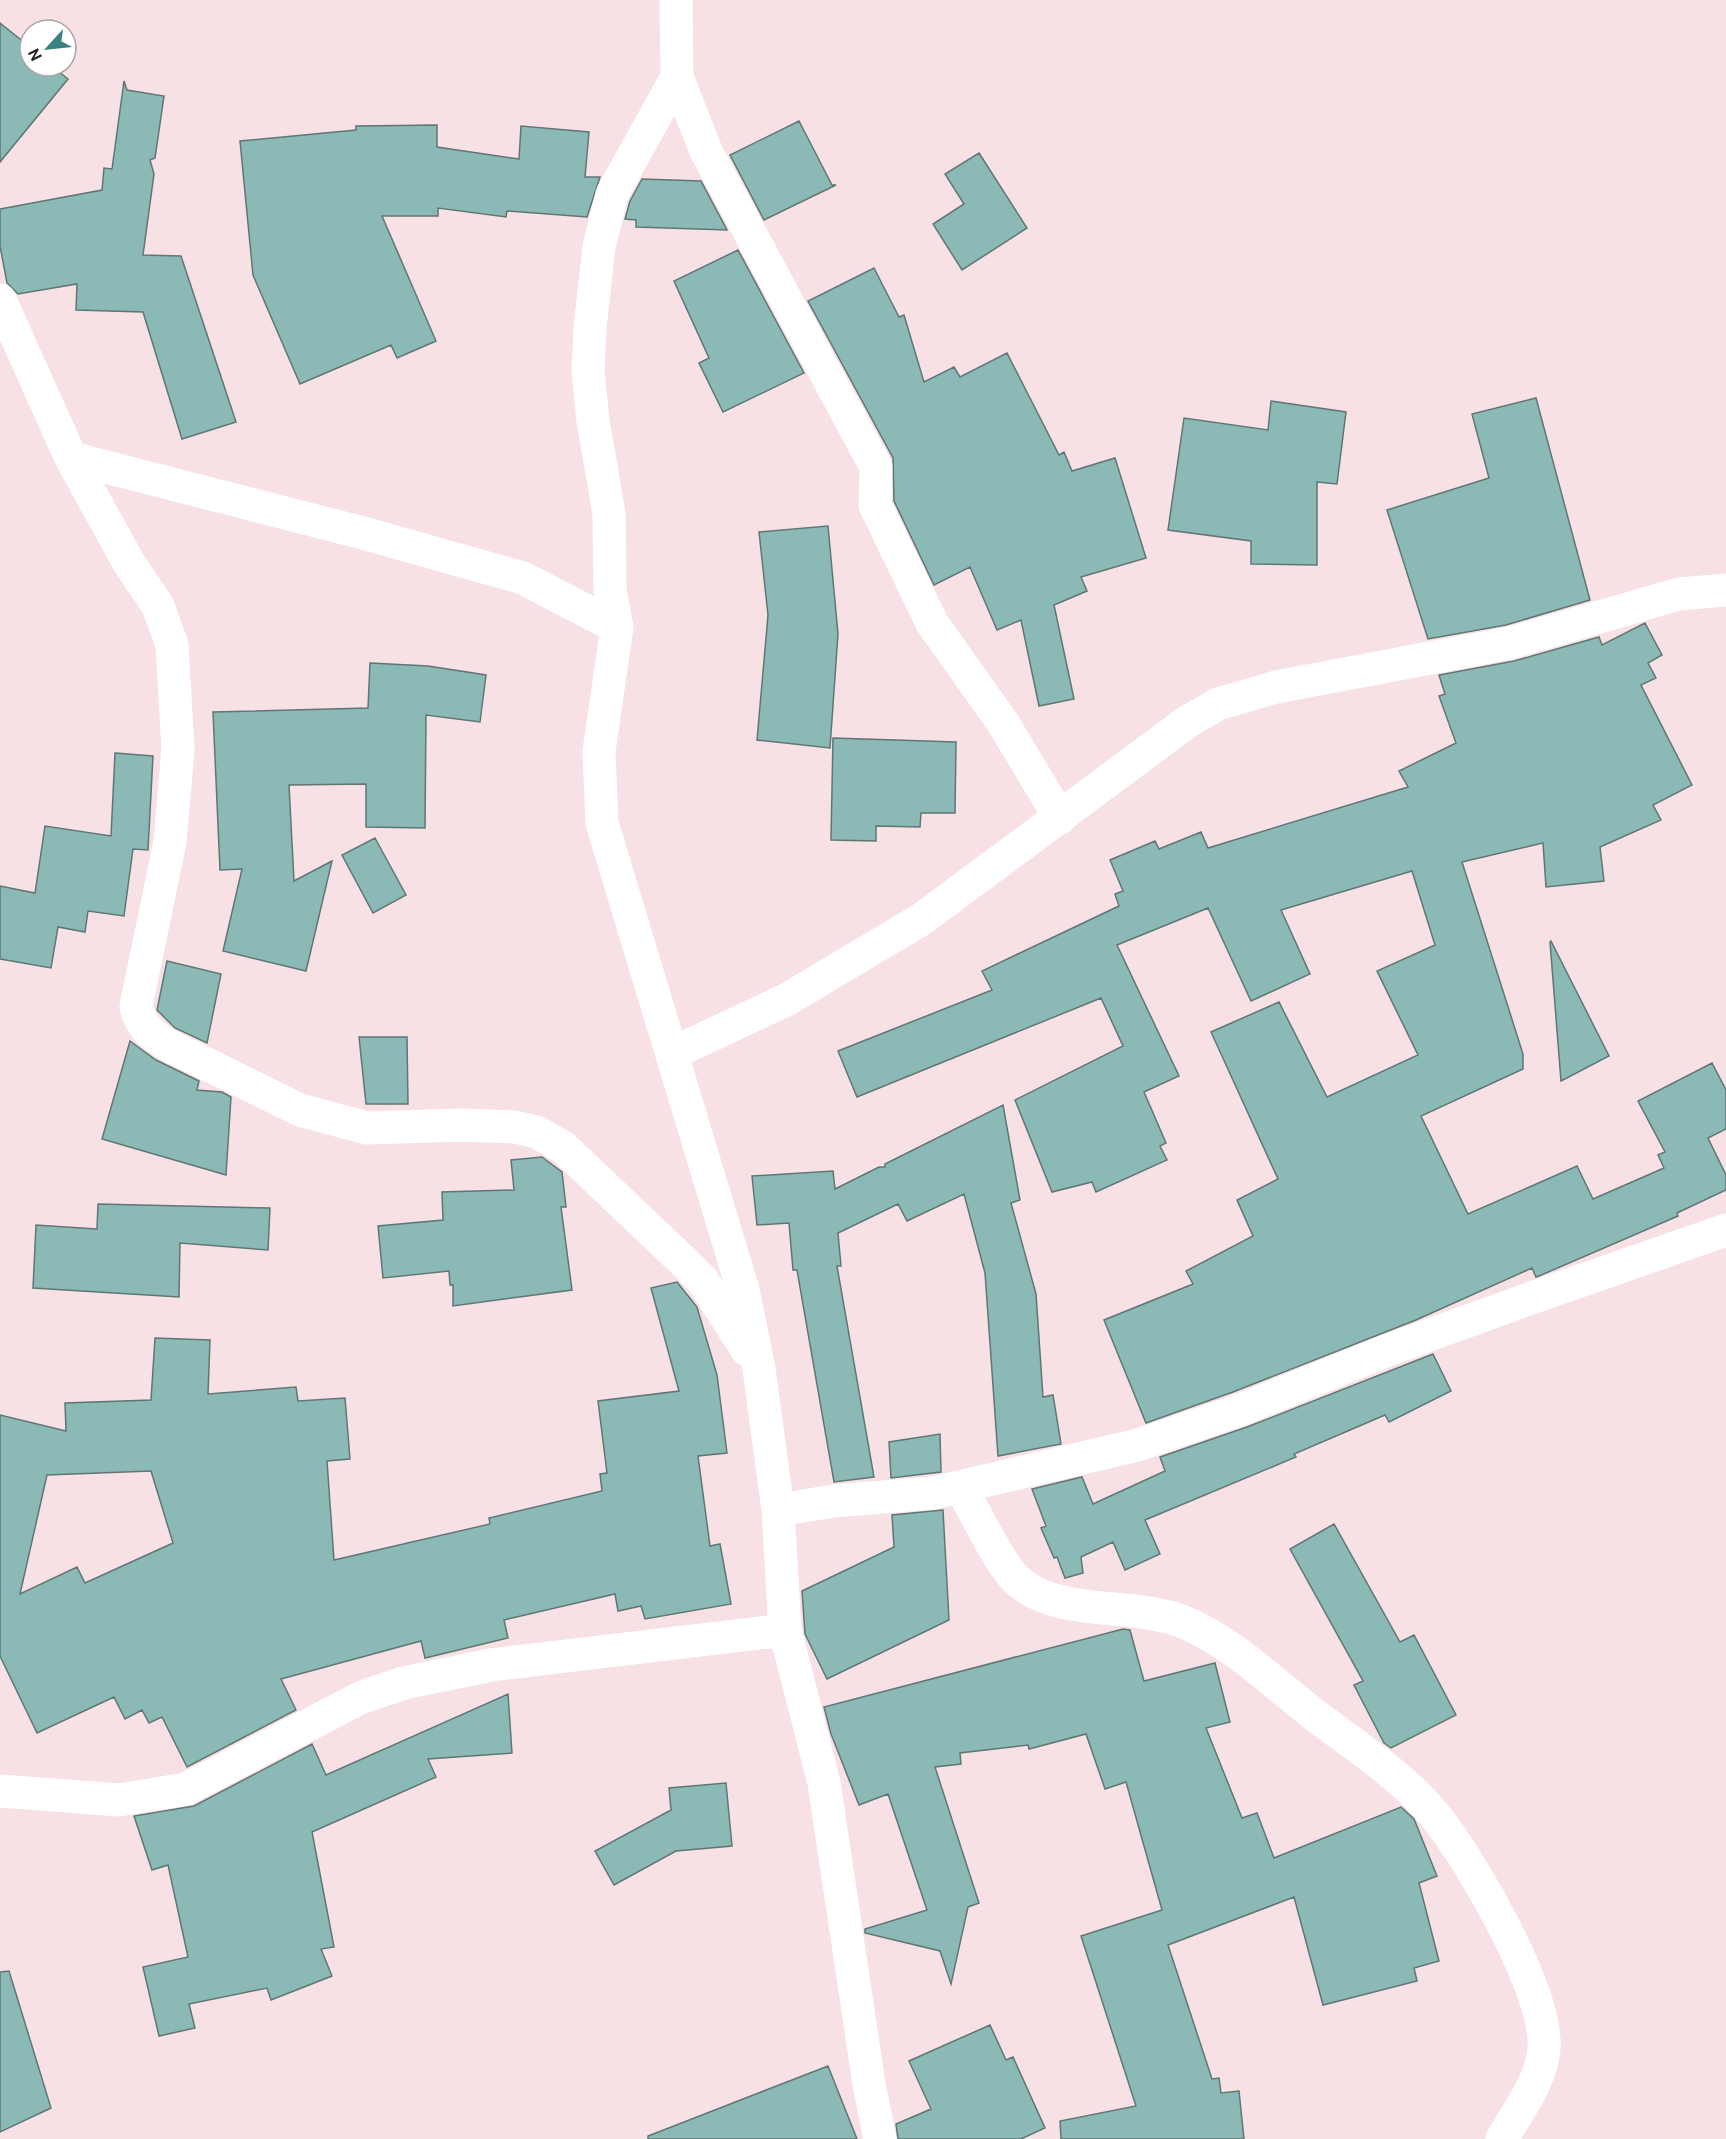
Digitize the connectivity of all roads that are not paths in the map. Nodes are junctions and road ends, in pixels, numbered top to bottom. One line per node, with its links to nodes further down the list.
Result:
1 (676, 0): 2 (street)
2 (677, 77): 6 (street); 7 (street)
3 (0, 300): 4 (street)
4 (71, 458): 6 (street); 10 (street)
5 (1726, 590): 7 (street)
6 (617, 627): 8 (street)
7 (1060, 818): 8 (street)
8 (673, 1053): 10 (street)
9 (1726, 1230): 11 (street)
10 (759, 1369): 12 (street)
11 (961, 1488): 12 (street); 16 (street)
12 (778, 1510): 13 (street)
13 (785, 1630): 14 (street); 15 (street)
14 (0, 1791)
15 (880, 2139)
16 (1502, 2139)

